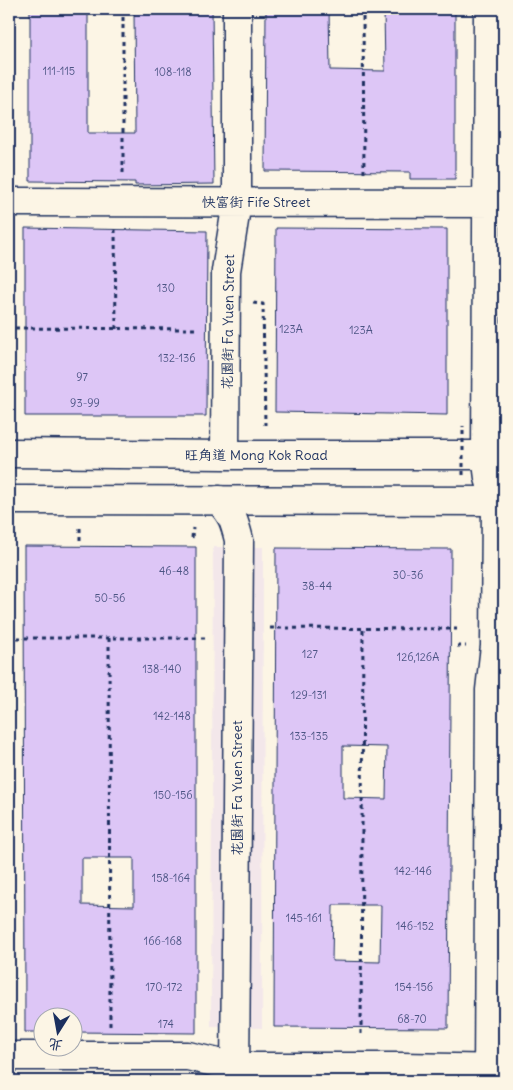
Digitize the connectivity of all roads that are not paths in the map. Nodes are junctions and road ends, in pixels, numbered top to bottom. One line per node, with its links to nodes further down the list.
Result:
1 (237, 9): 4 (street, 花園街 Fa Yuen Street)
2 (488, 9): 5 (street)
3 (9, 202): 4 (street, 快富街 Fife Street)
4 (237, 202): 5 (street, 快富街 Fife Street); 7 (street, 花園街 Fa Yuen Street)
5 (495, 203): 8 (street)
6 (9, 453): 7 (street, 旺角道 Mong Kok Road)
7 (225, 455): 8 (street, 旺角道 Mong Kok Road)
8 (495, 455): 11 (street)
9 (9, 500): 10 (street)
10 (219, 500): 11 (street); 14 (street, 花園街 Fa Yuen Street)
11 (500, 501): 13 (street)
12 (9, 1056): 14 (street)
13 (493, 1073): 14 (street)
14 (235, 1074)

